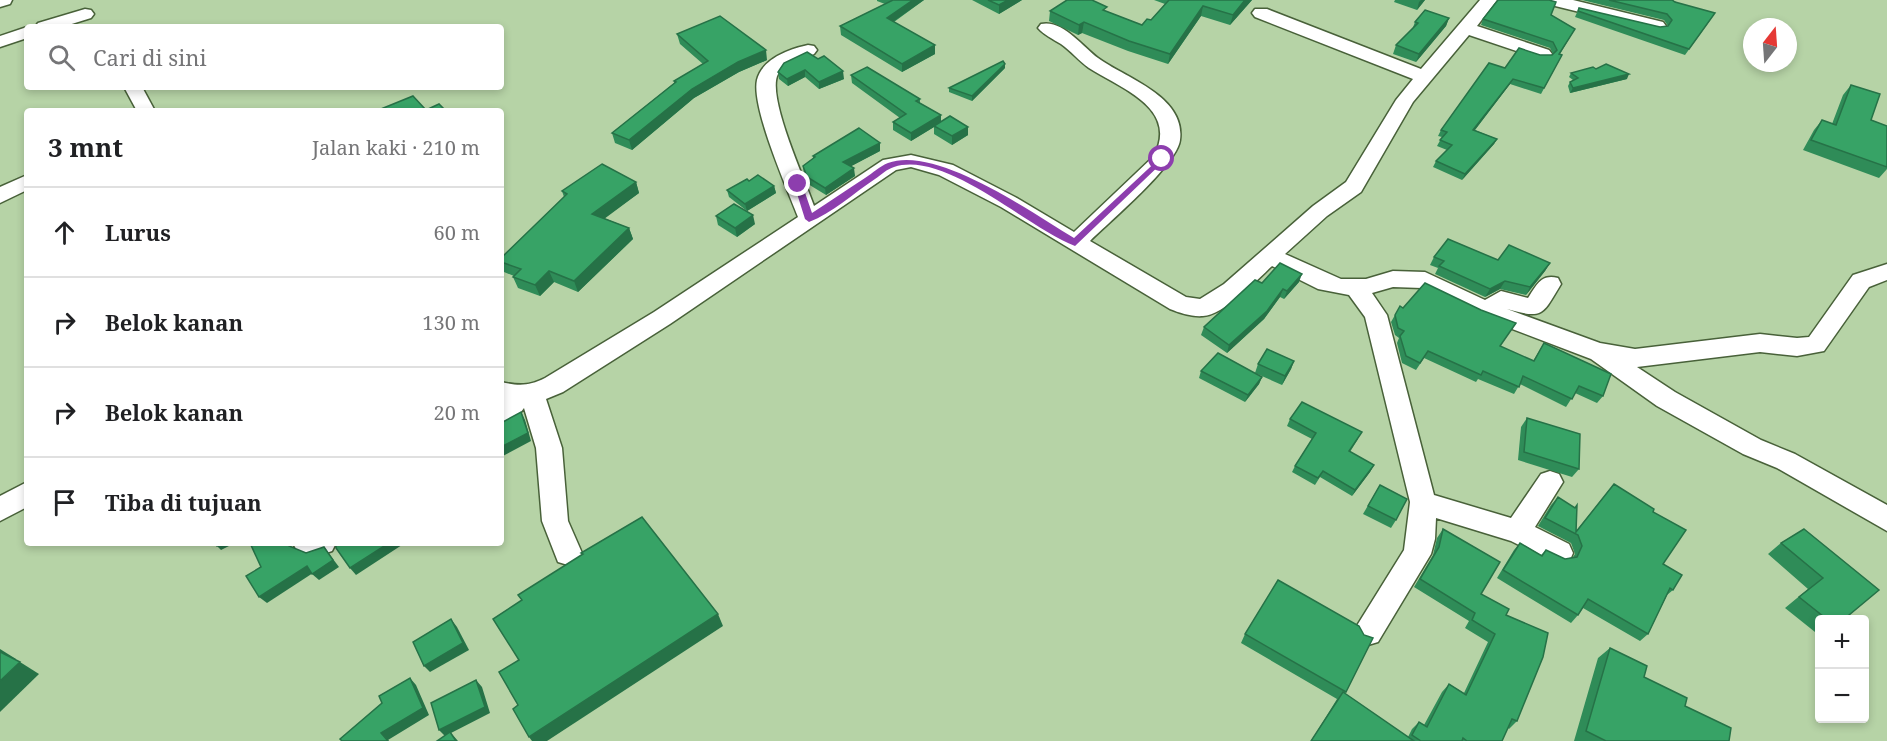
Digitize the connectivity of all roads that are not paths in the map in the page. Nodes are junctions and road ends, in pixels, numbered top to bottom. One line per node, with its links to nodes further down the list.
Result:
1 (1489, 0): 8 (street)
2 (1553, 0): 6 (street)
3 (1261, 13): 13 (street)
4 (87, 14): 5 (street)
5 (54, 24)
6 (1657, 27)
7 (1047, 28): 19 (street)
8 (1466, 28): 12 (street); 13 (street)
9 (24, 33): 10 (street)
10 (0, 42)
11 (808, 50): 18 (street)
12 (1543, 54)
13 (1425, 76): 20 (street)
14 (136, 90): 15 (street)
15 (144, 108)
16 (24, 184): 17 (street)
17 (0, 196)
18 (809, 219): 19 (street); 26 (street)
19 (1075, 243): 20 (street)
20 (1270, 256): 23 (street)
21 (1887, 272): 25 (street)
22 (1550, 284): 24 (street)
23 (1356, 288): 24 (street); 30 (street)
24 (1486, 310): 25 (street)
25 (1598, 352): 32 (street)
26 (517, 394): 27 (street); 35 (street)
27 (504, 414)
28 (1550, 482): 33 (street)
29 (24, 495): 31 (street)
30 (1423, 502): 33 (street); 36 (street)
31 (0, 510)
32 (1887, 519)
33 (1518, 531): 34 (street)
34 (1559, 553)
35 (568, 554)
36 (1368, 632)

